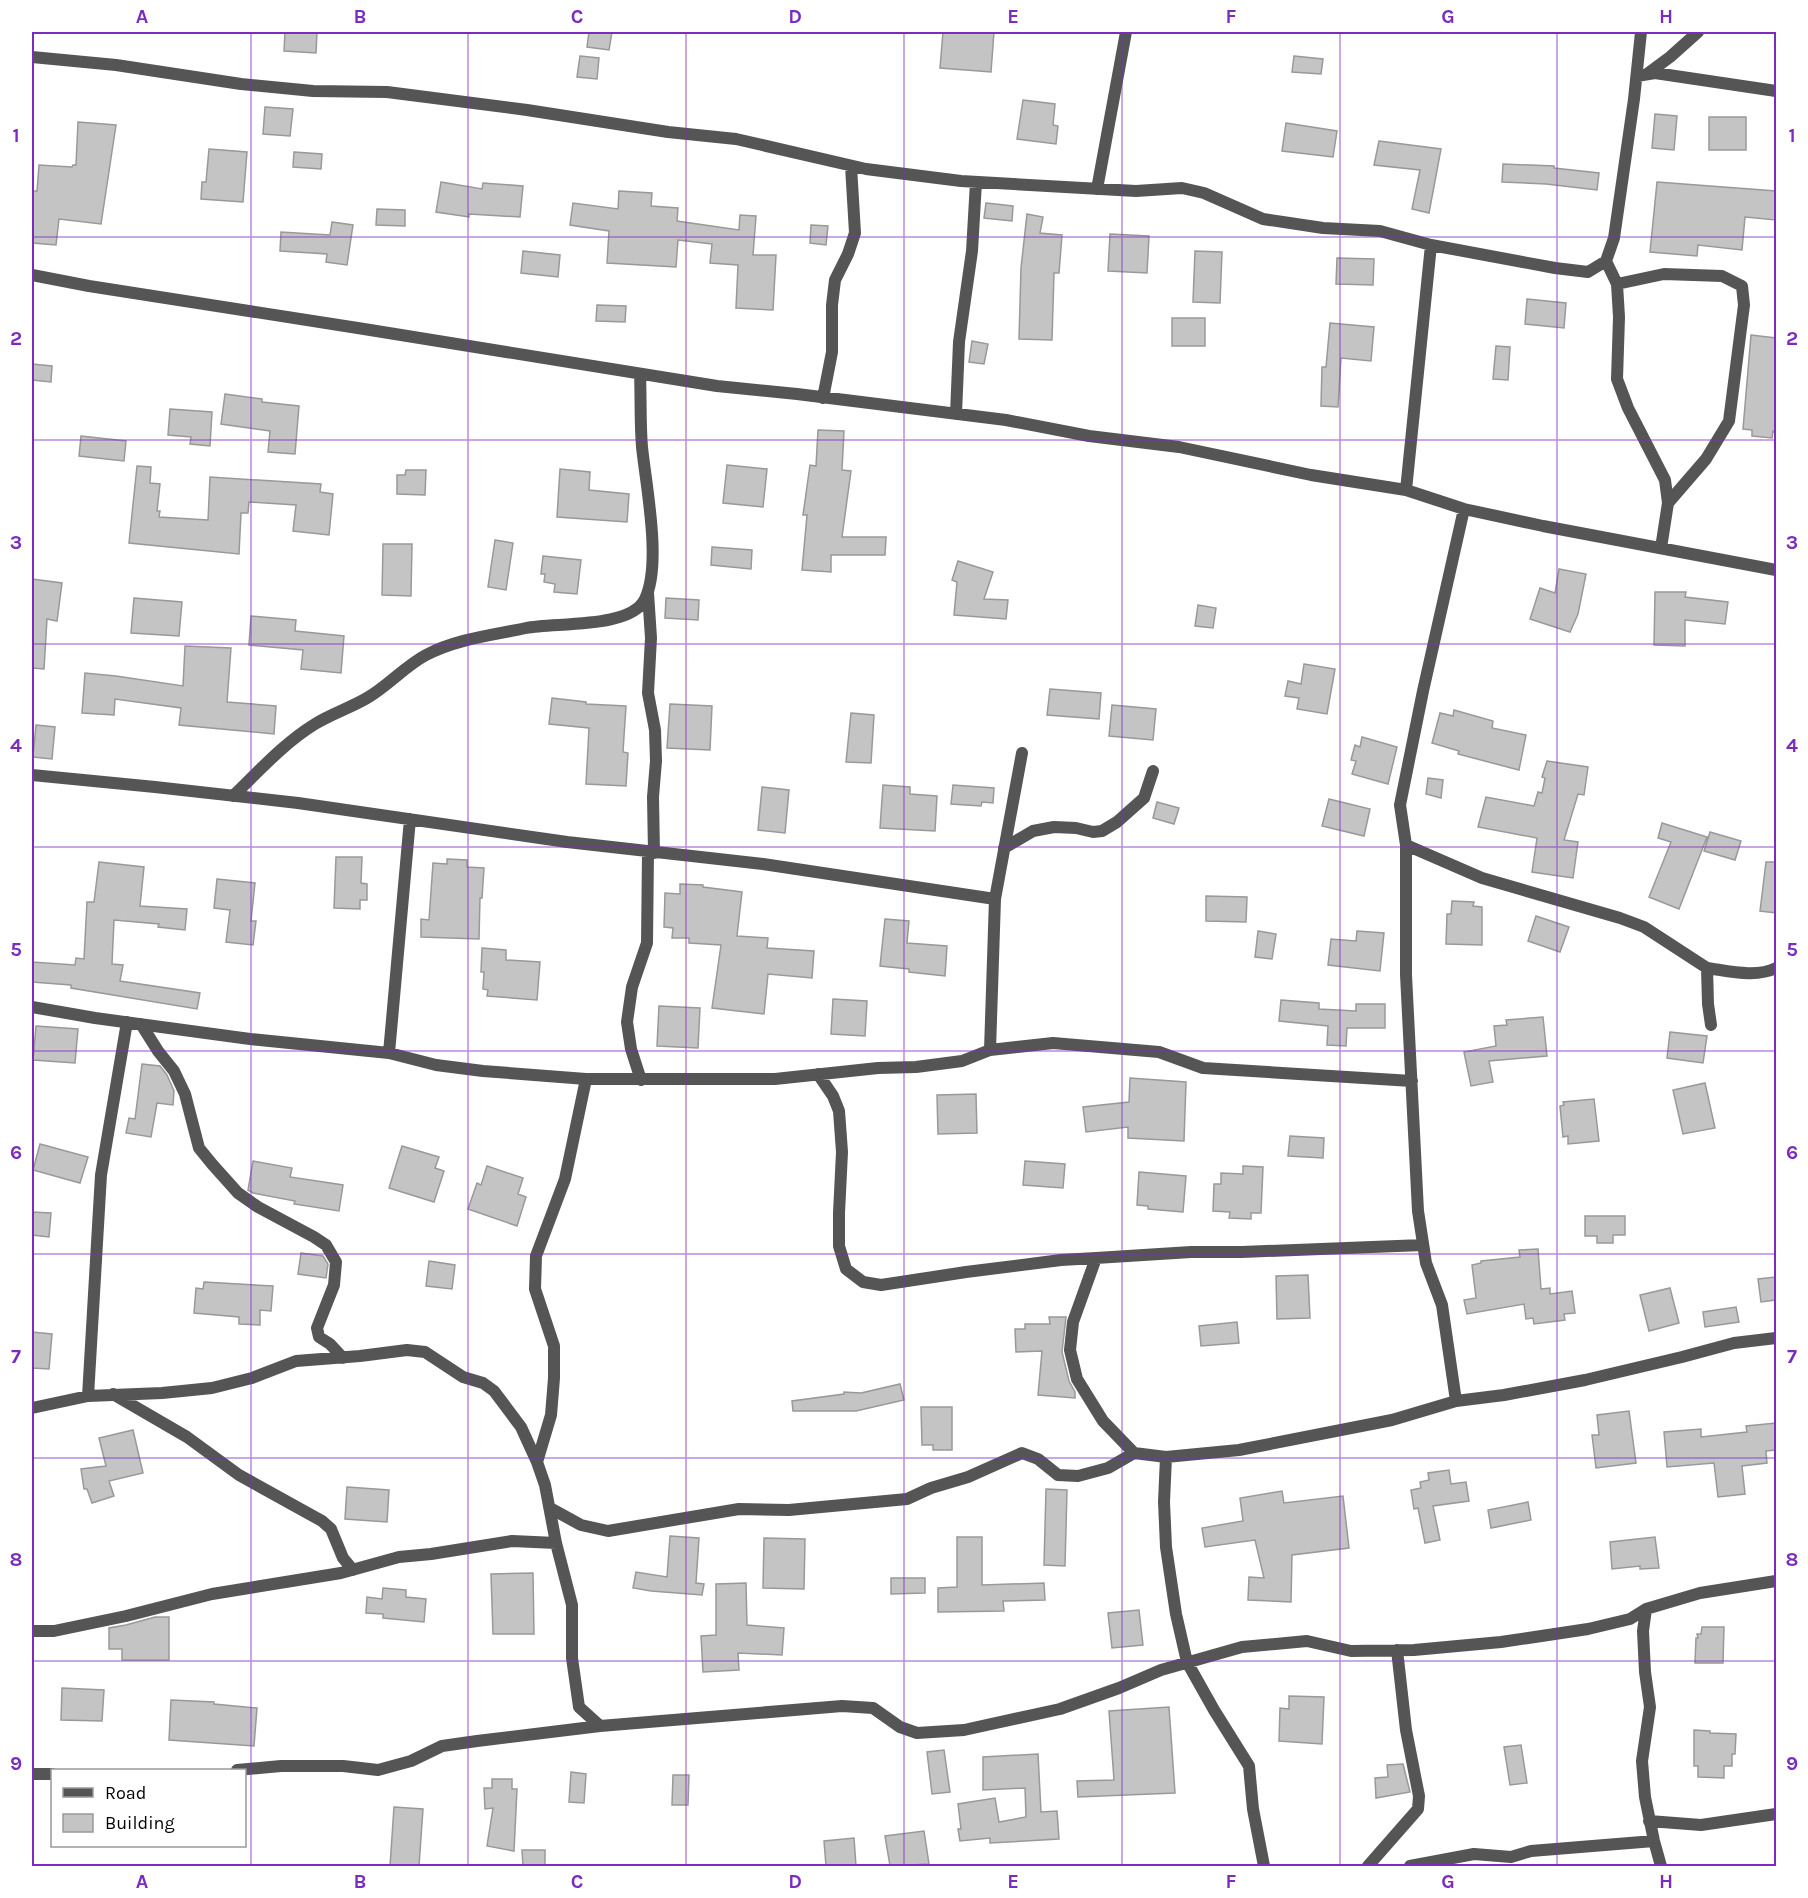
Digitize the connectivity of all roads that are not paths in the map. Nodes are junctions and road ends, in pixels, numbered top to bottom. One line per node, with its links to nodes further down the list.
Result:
1 (1126, 32): 9 (street)
2 (1641, 32): 5 (street)
3 (1698, 32): 5 (street)
4 (32, 57): 7 (street)
5 (1641, 76): 6 (street); 11 (street)
6 (1776, 91)
7 (851, 166): 8 (street); 15 (street)
8 (976, 182): 9 (street); 16 (street)
9 (1096, 189): 10 (street)
10 (1431, 245): 11 (street); 17 (street)
11 (1606, 261): 13 (street)
12 (32, 275): 14 (street)
13 (1617, 284): 18 (street); 18 (street)
14 (640, 374): 15 (street); 22 (street)
15 (823, 398): 16 (street)
16 (956, 414): 17 (street)
17 (1406, 490): 19 (street)
18 (1668, 503): 20 (street)
19 (1464, 509): 20 (street); 28 (street)
20 (1661, 548): 21 (street)
21 (1776, 570)
22 (648, 591): 26 (street); 30 (street)
23 (1022, 753): 29 (street)
24 (1153, 771): 29 (street)
25 (32, 776): 26 (street)
26 (233, 796): 27 (street)
27 (410, 819): 30 (street); 39 (street)
28 (1406, 844): 32 (street); 43 (street)
29 (1004, 848): 31 (street)
30 (651, 852): 31 (street); 42 (street)
31 (995, 899): 38 (street)
32 (1707, 968): 33 (street); 37 (street)
33 (1776, 968)
34 (32, 1007): 35 (street)
35 (127, 1022): 36 (street); 49 (street)
36 (141, 1024): 39 (street); 47 (street)
37 (1711, 1025)
38 (990, 1050): 40 (street); 43 (street)
39 (388, 1053): 41 (street)
40 (818, 1074): 42 (street); 45 (street)
41 (586, 1079): 42 (street); 54 (street)
42 (641, 1080)
43 (1412, 1081): 44 (street)
44 (1423, 1245): 45 (street); 50 (street)
45 (1096, 1258): 52 (street)
46 (1776, 1338): 50 (street)
47 (343, 1358): 48 (street); 54 (street)
48 (112, 1394): 49 (street); 57 (street)
49 (88, 1396): 51 (street)
50 (1456, 1401): 53 (street)
51 (32, 1408)
52 (1134, 1453): 53 (street); 55 (street)
53 (1166, 1457): 62 (street)
54 (537, 1462): 55 (street)
55 (550, 1508): 56 (street)
56 (556, 1543): 57 (street); 63 (street)
57 (353, 1570): 60 (street)
58 (1776, 1581): 59 (street)
59 (1646, 1609): 61 (street); 68 (street)
60 (32, 1631)
61 (1397, 1650): 62 (street); 71 (street)
62 (1187, 1662): 63 (street); 70 (street)
63 (600, 1726): 64 (street)
64 (246, 1769)
65 (32, 1774): 66 (street)
66 (51, 1774)
67 (1776, 1814): 68 (street)
68 (1649, 1821): 69 (street)
69 (1654, 1841): 72 (street); 73 (street)
70 (1264, 1866)
71 (1368, 1866)
72 (1410, 1866)
73 (1661, 1866)

